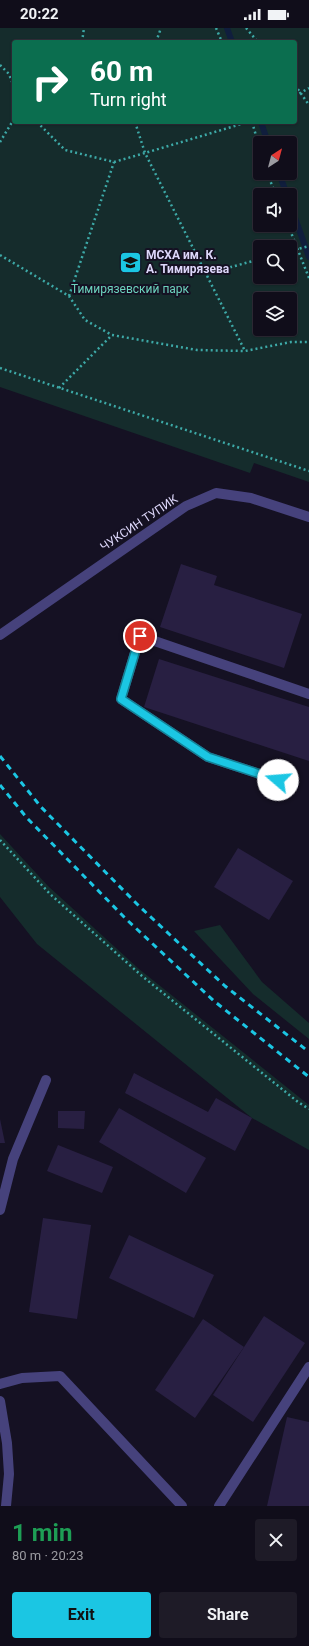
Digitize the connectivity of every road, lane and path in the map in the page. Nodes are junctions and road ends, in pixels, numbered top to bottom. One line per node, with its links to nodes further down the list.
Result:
1 (84, 28): 5 (path)
2 (161, 28): 6 (path)
3 (216, 28): 7 (path)
4 (246, 28): 8 (path)
5 (82, 40)
6 (157, 40)
7 (222, 40)
8 (256, 40)
9 (0, 65): 10 (path)
10 (12, 82)
11 (297, 87): 13 (path)
12 (309, 88): 13 (path)
13 (301, 92): 14 (path); 15 (path)
14 (297, 95)
15 (309, 105)
16 (12, 122): 22 (path)
17 (39, 124): 24 (path)
18 (136, 124): 23 (path)
19 (241, 124): 23 (path)
20 (253, 124): 21 (path)
21 (256, 136)
22 (0, 142)
23 (145, 153): 24 (path); 30 (path)
24 (114, 162): 32 (path)
25 (291, 232): 27 (path)
26 (309, 246): 27 (path)
27 (298, 249): 31 (path)
28 (0, 255): 32 (path)
29 (253, 261): 30 (path)
30 (206, 274): 35 (path)
31 (309, 278)
32 (69, 296): 33 (path)
33 (112, 335): 35 (path); 37 (path)
34 (309, 342): 35 (path)
35 (245, 352)
36 (0, 368): 37 (path)
37 (59, 388): 38 (path)
38 (309, 471)
39 (309, 517): 40 (street, ЧУКСИН ТУПИК)
40 (0, 635)
41 (309, 694): 42 (street)
42 (292, 785)
43 (0, 840): 45 (path)
44 (46, 1080): 46 (street)
45 (309, 1109)
46 (0, 1210)
47 (309, 1367): 52 (street)
48 (0, 1384): 51 (street)
49 (0, 1401): 50 (street)
50 (6, 1506)
51 (182, 1506)
52 (219, 1506)

